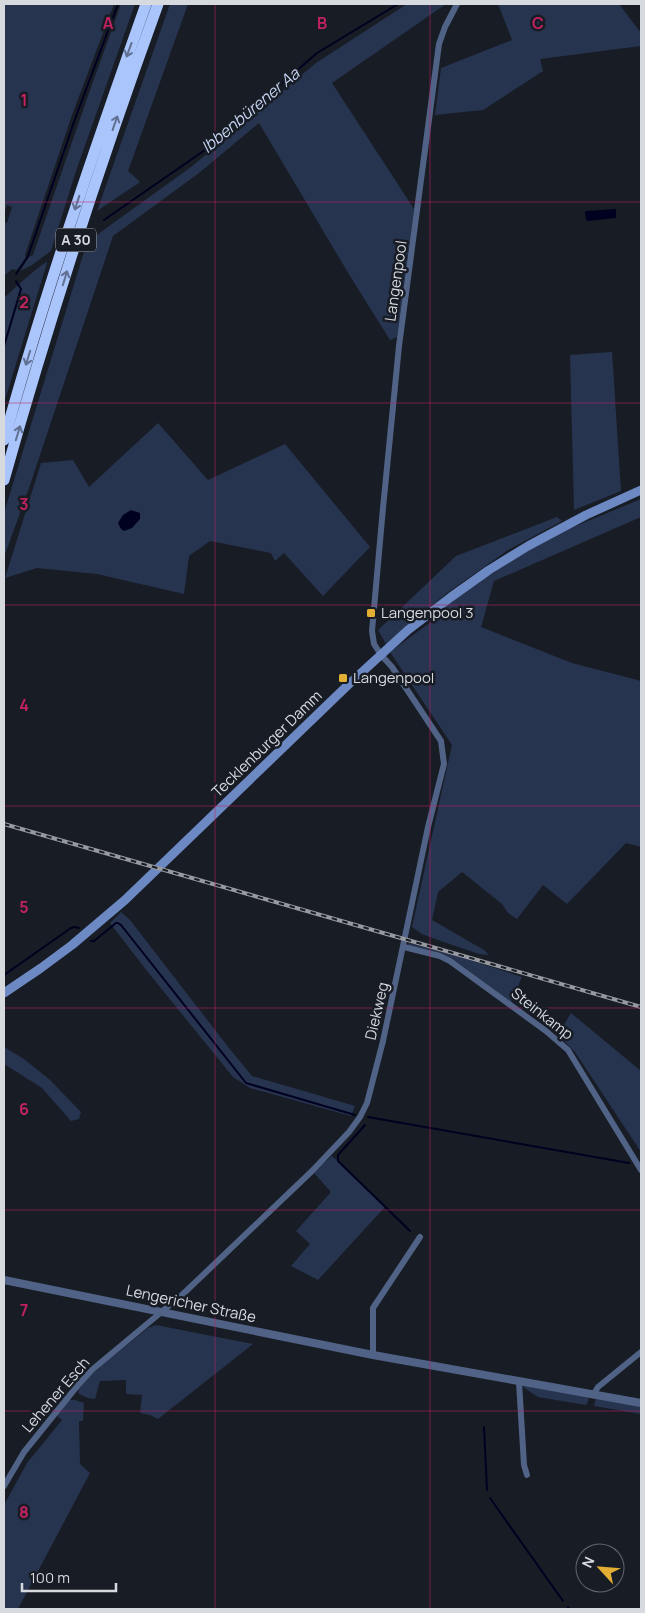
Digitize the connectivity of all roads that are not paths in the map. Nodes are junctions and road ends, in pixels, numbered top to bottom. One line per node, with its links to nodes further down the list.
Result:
1 (146, 4): 4 (highway, A 30, one-way to 4)
2 (158, 4): 5 (highway, A 30, one-way to 2)
3 (457, 4): 7 (street, Langenpool)
4 (4, 440)
5 (4, 480)
6 (641, 490): 7 (main road, Tecklenburger Damm)
7 (381, 655): 8 (street, Diekweg); 9 (main road, Tecklenburger Damm)
8 (404, 947): 10 (street, Steinkamp); 13 (street, Diekweg)
9 (4, 993)
10 (641, 1170)
11 (420, 1236): 15 (street)
12 (4, 1280): 13 (street, Lengericher Straße)
13 (162, 1312): 15 (street, Lengericher Straße); 20 (street, Lehener Esch)
14 (641, 1352): 17 (street)
15 (373, 1355): 16 (street, Lengericher Straße)
16 (519, 1382): 17 (street, Lengericher Straße); 19 (street)
17 (593, 1395): 18 (street, Lengericher Straße)
18 (641, 1403)
19 (527, 1475)
20 (4, 1486)

